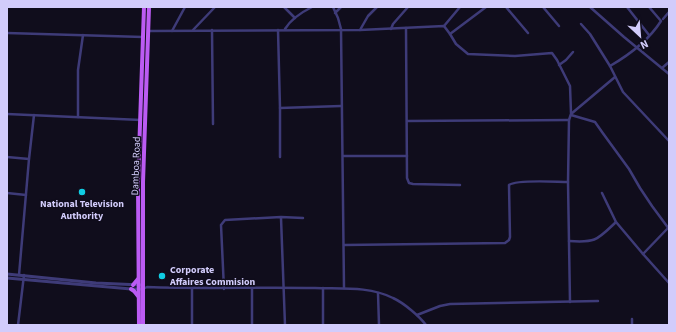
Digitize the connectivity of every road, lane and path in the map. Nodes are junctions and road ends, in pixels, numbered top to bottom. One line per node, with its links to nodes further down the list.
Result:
1 (144, 7): 41 (main road, Damboa Road)
2 (149, 7): 34 (main road, Damboa Road)
3 (185, 7): 35 (street)
4 (215, 7): 30 (street)
5 (284, 7): 21 (street)
6 (312, 7): 18 (street)
7 (333, 7): 20 (street)
8 (341, 7): 20 (street)
9 (377, 7): 33 (street)
10 (408, 7): 29 (street)
11 (460, 7): 24 (street)
12 (486, 7): 38 (street)
13 (506, 7): 37 (street)
14 (543, 7): 25 (street)
15 (590, 7): 42 (street)
16 (627, 7): 40 (street)
17 (649, 7): 40 (street)
18 (306, 8): 21 (street)
19 (669, 12): 22 (street)
20 (335, 13): 28 (street)
21 (295, 18): 27 (street)
22 (663, 19)
23 (581, 24): 46 (street)
24 (444, 26): 26 (street); 38 (street)
25 (559, 26)
26 (406, 28): 29 (street); 59 (street)
27 (285, 29): 28 (street); 32 (street)
28 (341, 29): 33 (street); 50 (street)
29 (391, 29): 33 (street)
30 (192, 30): 31 (street); 35 (street)
31 (212, 30): 32 (street); 60 (street)
32 (278, 30): 51 (street)
33 (360, 30)
34 (148, 31): 35 (street); 57 (main road, Damboa Road)
35 (172, 31)
36 (7, 33): 39 (street)
37 (528, 33)
38 (450, 34): 45 (street)
39 (83, 35): 41 (street); 55 (street)
40 (649, 35): 42 (street)
41 (143, 37): 56 (main road, Damboa Road)
42 (637, 48): 46 (street); 47 (street)
43 (573, 52): 45 (street)
44 (669, 62): 47 (street)
45 (559, 65): 54 (street)
46 (610, 66): 49 (street)
47 (662, 68): 48 (street)
48 (669, 74)
49 (615, 77): 54 (street); 61 (street)
50 (341, 106): 51 (street); 62 (street)
51 (280, 108): 65 (street)
52 (7, 114): 53 (street)
53 (34, 115): 55 (street); 66 (street)
54 (571, 115): 58 (street); 75 (street)
55 (78, 117): 56 (street)
56 (141, 120): 57 (street); 80 (main road, Damboa Road)
57 (146, 120): 85 (main road, Damboa Road)
58 (569, 120): 59 (street); 67 (street)
59 (407, 121): 63 (street)
60 (213, 124)
61 (669, 141)
62 (343, 156): 63 (street); 77 (street)
63 (407, 156): 68 (street)
64 (7, 157): 66 (street)
65 (280, 157)
66 (29, 159): 71 (street)
67 (568, 182): 76 (street); 77 (street)
68 (460, 185)
69 (7, 193): 71 (street)
70 (602, 193): 74 (street)
71 (26, 195): 81 (street)
72 (281, 217): 73 (street); 86 (street); 91 (street)
73 (303, 218)
74 (616, 222): 76 (street); 78 (street)
75 (668, 228): 78 (street)
76 (569, 241): 95 (street)
77 (344, 245): 89 (street)
78 (643, 254): 83 (street)
79 (7, 274): 81 (street)
80 (139, 274): 84 (main road); 85 (main road, Damboa Road)
81 (21, 277): 82 (street); 84 (street); 98 (street)
82 (7, 278)
83 (669, 283)
84 (132, 287): 85 (street); 93 (main road)
85 (142, 287): 90 (street); 93 (main road, Damboa Road); 100 (main road, Damboa Road)
86 (284, 287): 87 (street); 88 (street); 103 (street)
87 (252, 288): 91 (street); 102 (street)
88 (323, 288): 89 (street); 104 (street)
89 (344, 288): 92 (street)
90 (192, 289): 91 (street); 101 (street)
91 (224, 289)
92 (378, 292): 96 (street); 105 (street)
93 (139, 298): 99 (main road, Damboa Road)
94 (598, 301): 95 (street)
95 (570, 302): 96 (street)
96 (417, 315): 106 (street)
97 (632, 319): 107 (street)
98 (18, 325)
99 (139, 325)
100 (143, 325)
101 (192, 325)
102 (252, 325)
103 (285, 325)
104 (323, 325)
105 (379, 325)
106 (426, 325)
107 (632, 325)

